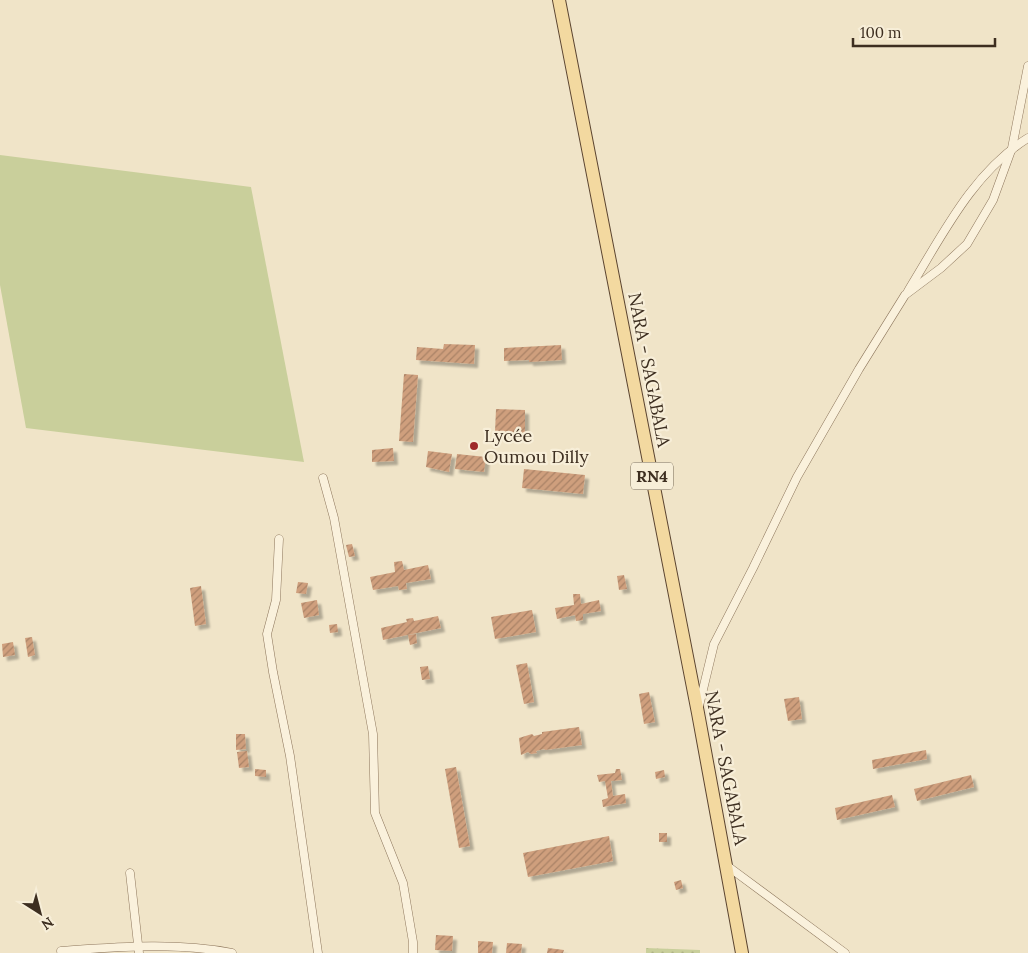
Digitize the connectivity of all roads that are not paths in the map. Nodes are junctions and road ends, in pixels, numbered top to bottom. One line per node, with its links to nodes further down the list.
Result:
1 (559, 0): 8 (main road, NARA - SAGABALA / RN4)
2 (1028, 66): 4 (street)
3 (1028, 138): 4 (street)
4 (1012, 148): 5 (street); 5 (street)
5 (905, 295): 8 (street)
6 (323, 478): 15 (street)
7 (279, 539): 14 (street)
8 (698, 713): 9 (main road, NARA - SAGABALA / RN4)
9 (726, 865): 16 (main road, NARA - SAGABALA / RN4); 17 (street)
10 (130, 873): 11 (street)
11 (140, 950): 12 (street); 13 (street)
12 (61, 951)
13 (232, 953)
14 (318, 953)
15 (412, 953)
16 (742, 953)
17 (845, 953)

